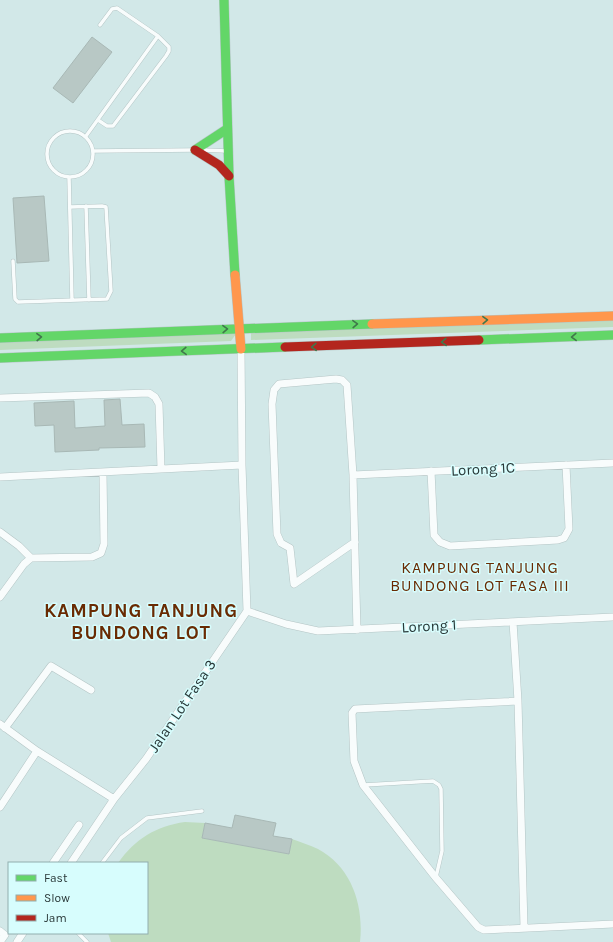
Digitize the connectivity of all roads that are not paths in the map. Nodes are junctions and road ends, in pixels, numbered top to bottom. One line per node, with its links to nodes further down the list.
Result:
1 (224, 0): 5 (main road)
2 (100, 25): 3 (lane)
3 (158, 36): 4 (lane); 4 (lane)
4 (98, 120): 6 (lane)
5 (227, 129): 7 (main road); 9 (main road)
6 (86, 136): 8 (lane); 11 (lane)
7 (195, 150): 8 (lane); 9 (lane); 10 (main road)
8 (94, 151): 11 (lane)
9 (228, 151): 10 (main road)
10 (228, 176): 18 (main road)
11 (69, 177): 13 (lane)
12 (86, 206): 13 (lane); 16 (lane); 16 (lane)
13 (70, 207): 15 (lane)
14 (13, 261): 15 (lane)
15 (72, 300): 16 (lane)
16 (89, 300)
17 (613, 316): 18 (main road, one-way to 17)
18 (240, 328): 20 (main road, one-way to 18); 21 (main road)
19 (613, 335): 21 (main road, one-way to 21)
20 (0, 338)
21 (241, 349): 22 (main road, one-way to 22); 25 (street)
22 (0, 358)
23 (0, 398): 27 (street)
24 (613, 463): 26 (street, Lorong 1C)
25 (242, 465): 27 (street); 36 (street)
26 (566, 465): 28 (street, Lorong 1C); 28 (street)
27 (161, 469): 29 (street)
28 (431, 471): 30 (street, Lorong 1C)
29 (103, 472): 31 (street); 34 (street)
30 (353, 475): 33 (street); 33 (street)
31 (0, 477)
32 (0, 532): 34 (street)
33 (355, 542): 39 (street)
34 (31, 558): 35 (street)
35 (0, 597)
36 (247, 611): 39 (street, Lorong 1); 45 (street, Jalan Lot Fasa 3)
37 (613, 617): 38 (street, Lorong 1)
38 (513, 622): 39 (street, Lorong 1); 41 (street)
39 (357, 630)
40 (91, 690): 42 (street)
41 (518, 701): 44 (street); 54 (street)
42 (3, 726): 43 (street)
43 (37, 751): 45 (street); 46 (street)
44 (363, 785): 52 (street); 52 (lane)
45 (114, 799): 50 (street, Jalan Lot Fasa 3)
46 (0, 807)
47 (202, 811): 51 (lane)
48 (79, 825): 49 (street)
49 (54, 862)
50 (72, 862)
51 (103, 862)
52 (436, 878): 54 (street)
53 (613, 924): 54 (street)
54 (524, 928)
55 (5, 931): 57 (street)
56 (79, 934): 58 (lane)
57 (0, 942)
58 (87, 942)

